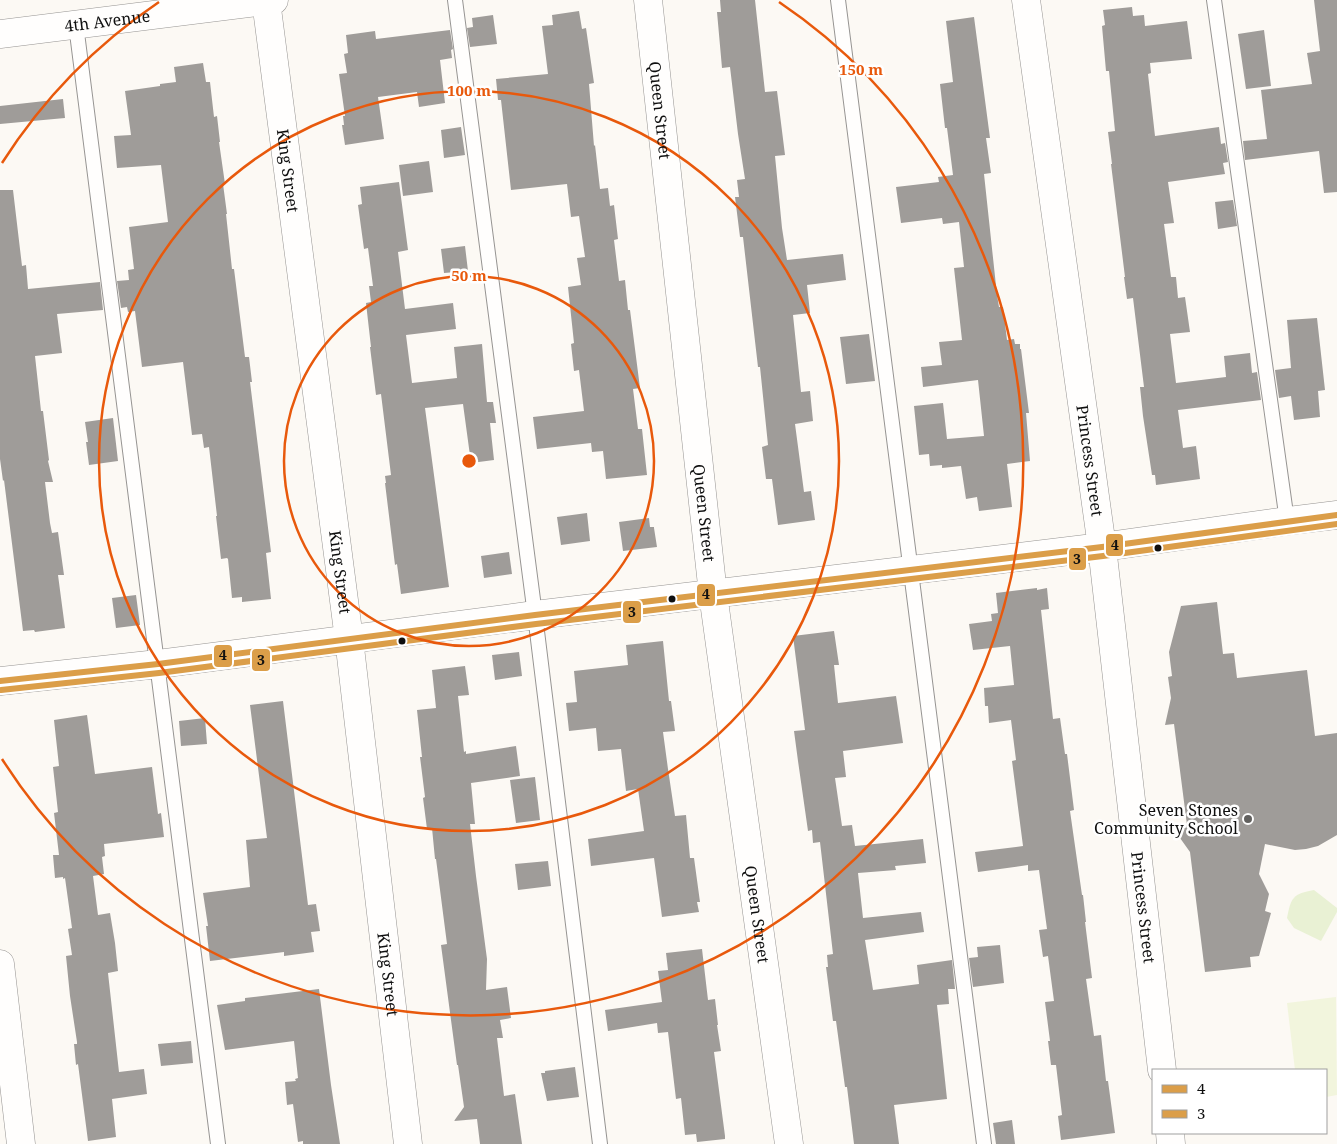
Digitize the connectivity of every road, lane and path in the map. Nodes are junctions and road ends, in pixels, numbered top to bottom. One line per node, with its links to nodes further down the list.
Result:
1 (270, 0): 7 (street, 4th Avenue); 15 (street, King Street)
2 (455, 0): 14 (lane)
3 (648, 0): 13 (street, Queen Street)
4 (838, 0): 12 (lane)
5 (1026, 0): 11 (street, Princess Street)
6 (1214, 0): 10 (lane)
7 (76, 25): 8 (street, 4th Avenue); 16 (lane)
8 (0, 34)
9 (1337, 515): 10 (street)
10 (1288, 521): 11 (street)
11 (1102, 547): 12 (street); 19 (street, Princess Street)
12 (912, 570): 13 (street); 25 (lane)
13 (713, 594): 14 (street); 24 (street, Queen Street)
14 (535, 615): 15 (street); 23 (lane)
15 (349, 638): 16 (street); 22 (street, King Street)
16 (158, 664): 17 (street); 21 (lane)
17 (0, 681)
18 (0, 964): 20 (street)
19 (1162, 1069)
20 (21, 1144)
21 (218, 1144)
22 (408, 1144)
23 (600, 1144)
24 (789, 1144)
25 (984, 1144)

